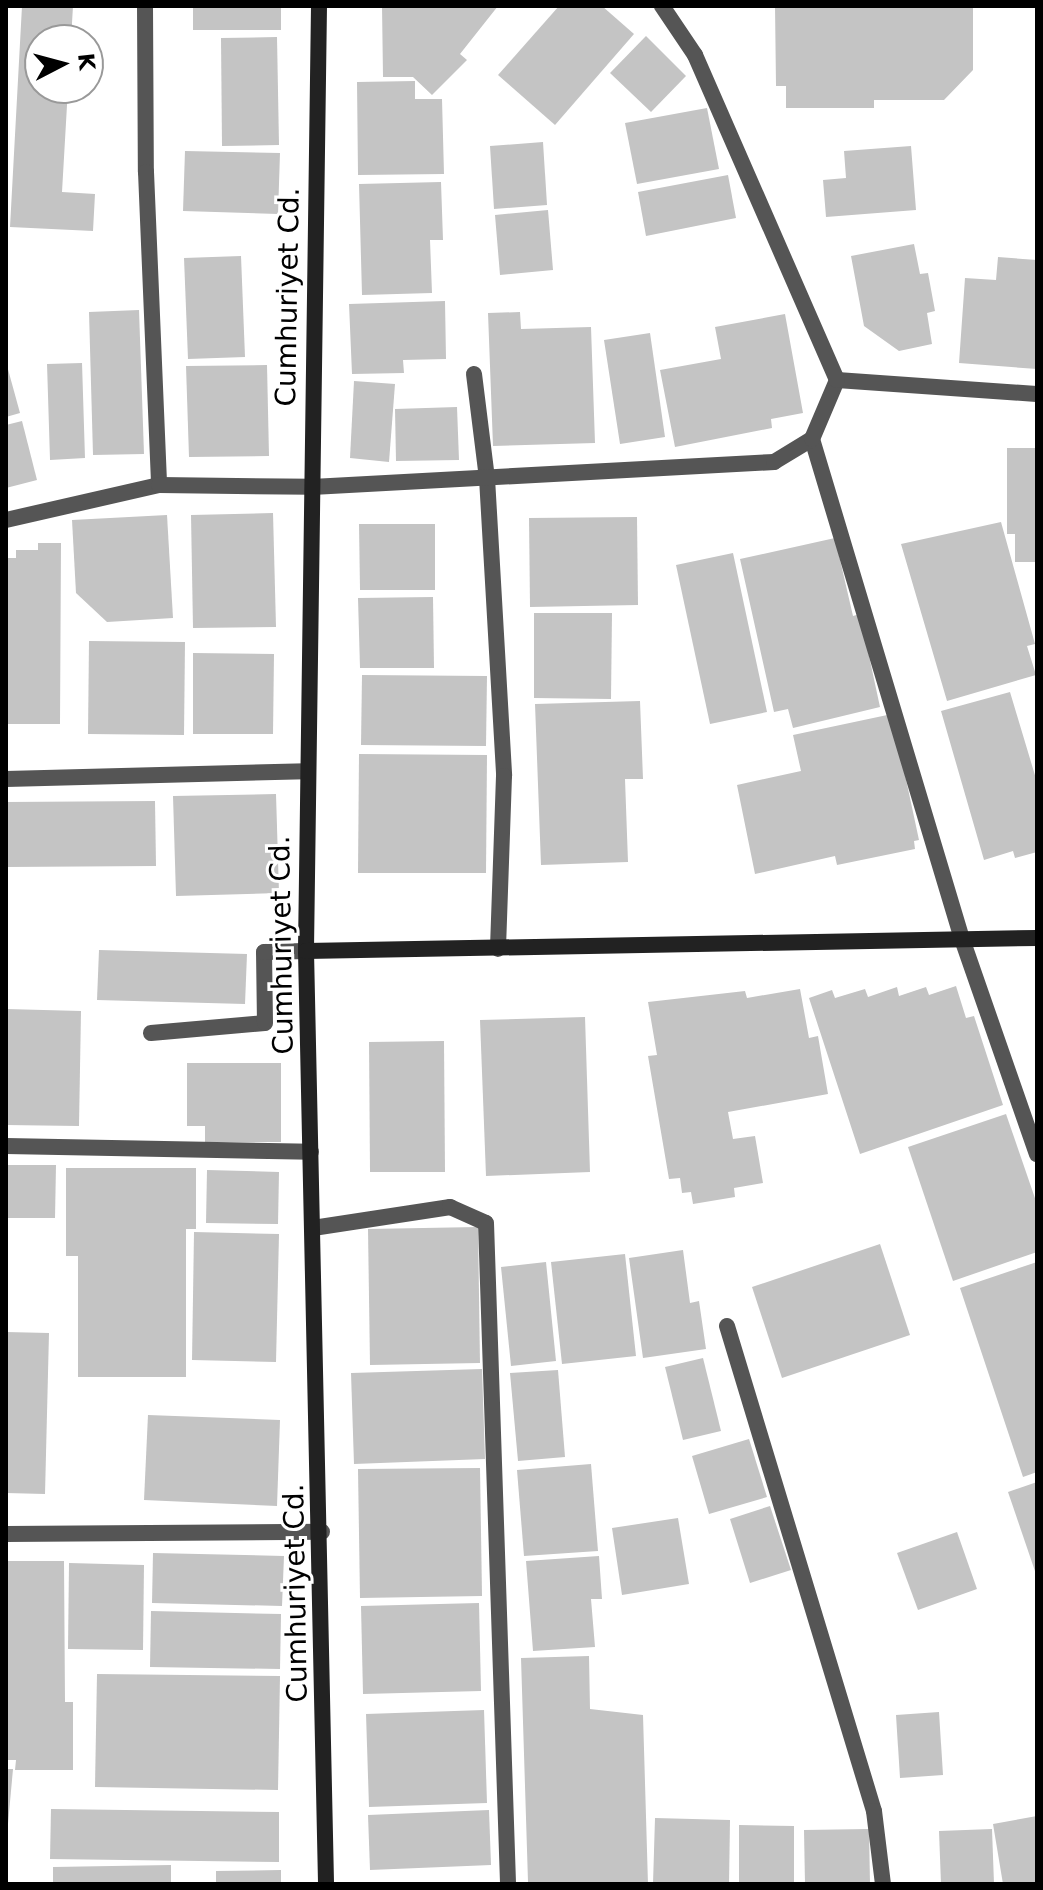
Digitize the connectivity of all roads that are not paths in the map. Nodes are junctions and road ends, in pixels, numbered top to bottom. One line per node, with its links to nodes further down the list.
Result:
1 (145, 6): 9 (street)
2 (319, 6): 10 (main road, Cumhuriyet Cd.)
3 (662, 6): 5 (street)
4 (474, 374): 8 (street)
5 (837, 380): 6 (street); 7 (street)
6 (1037, 394)
7 (812, 439): 8 (street); 15 (street)
8 (487, 478): 10 (street); 16 (street)
9 (159, 485): 10 (street); 11 (street)
10 (312, 487): 12 (main road, Cumhuriyet Cd.)
11 (6, 520)
12 (306, 771): 13 (street); 17 (main road, Cumhuriyet Cd.)
13 (6, 779)
14 (1037, 938): 15 (main road)
15 (962, 939): 16 (main road); 21 (street)
16 (498, 949): 17 (main road)
17 (306, 951): 18 (street); 20 (main road, Cumhuriyet Cd.)
18 (151, 1033)
19 (6, 1146): 20 (street)
20 (311, 1152): 22 (main road, Cumhuriyet Cd.)
21 (1037, 1154)
22 (313, 1228): 24 (main road, Cumhuriyet Cd.); 27 (street)
23 (727, 1326): 28 (street)
24 (322, 1532): 25 (street); 26 (main road, Cumhuriyet Cd.)
25 (6, 1534)
26 (326, 1884)
27 (508, 1884)
28 (883, 1884)

